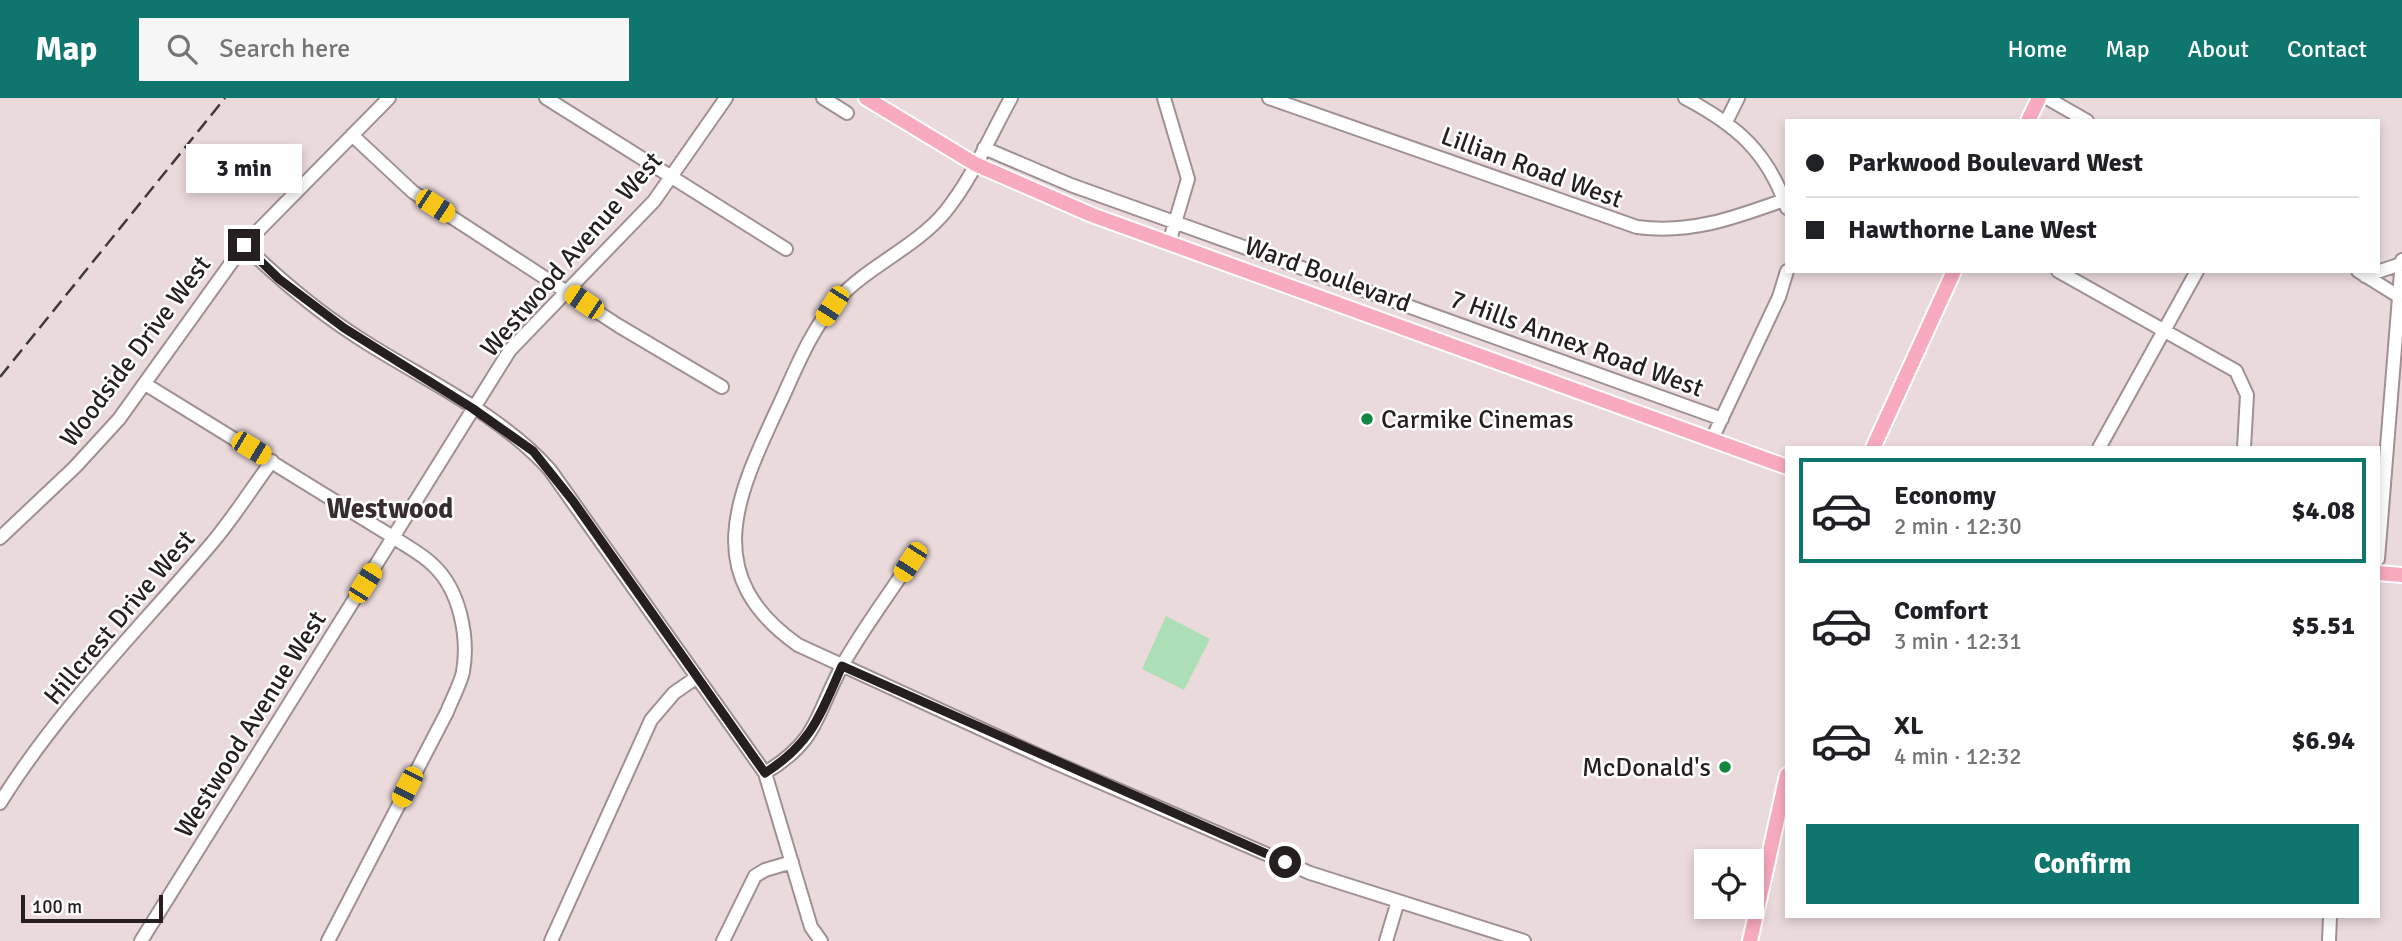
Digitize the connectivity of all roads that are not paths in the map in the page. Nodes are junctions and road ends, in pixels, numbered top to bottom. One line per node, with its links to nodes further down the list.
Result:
1 (389, 98): 17 (street, Woodside Drive West)
2 (546, 98): 20 (street)
3 (726, 98): 20 (street, Westwood Avenue West)
4 (824, 98): 13 (street)
5 (866, 98): 19 (main road, Ward Boulevard)
6 (1011, 98): 18 (street)
7 (1164, 98): 23 (street)
8 (1269, 98): 22 (street, Lillian Road West)
9 (1685, 98): 16 (street)
10 (1738, 98): 16 (street)
11 (2039, 98): 14 (main road)
12 (2047, 98): 15 (street)
13 (847, 113)
14 (2029, 119)
15 (2084, 119)
16 (1727, 120): 21 (street)
17 (352, 135): 25 (street, Woodside Drive West); 34 (street)
18 (984, 148): 19 (street); 23 (street, 7 Hills Annex Road West)
19 (975, 164): 24 (main road, Ward Boulevard); 53 (street)
20 (671, 177): 26 (street); 34 (street, Westwood Avenue West)
21 (1785, 199)
22 (1785, 201)
23 (1176, 223): 24 (street); 40 (street, 7 Hills Annex Road West)
24 (1169, 243): 41 (main road, Ward Boulevard)
25 (244, 245): 37 (street, Woodside Drive West); 39 (street)
26 (786, 249)
27 (2402, 262): 28 (street); 35 (street)
28 (2380, 269)
29 (1786, 273): 40 (street)
30 (1953, 273): 42 (main road)
31 (2062, 273): 36 (street)
32 (2196, 273): 36 (street)
33 (2362, 274): 35 (street)
34 (566, 290): 38 (street); 39 (street, Westwood Avenue West)
35 (2398, 296): 47 (street)
36 (2164, 330): 43 (street); 44 (street)
37 (145, 384): 45 (street); 49 (street, Woodside Drive West)
38 (722, 387)
39 (472, 408): 48 (street, Westwood Avenue West); 54 (street)
40 (1722, 419): 41 (street)
41 (1712, 439): 46 (main road, Ward Boulevard)
42 (1874, 446)
43 (2100, 446)
44 (2244, 446)
45 (272, 461): 48 (street); 57 (street, Hillcrest Drive West)
46 (1785, 466)
47 (2380, 533)
48 (393, 537): 61 (street, Westwood Avenue West); 62 (street)
49 (0, 538)
50 (910, 562): 53 (street)
51 (2380, 573): 52 (main road)
52 (2402, 575)
53 (842, 666): 55 (street); 59 (street)
54 (696, 677): 55 (street); 63 (street)
55 (765, 773): 58 (street)
56 (1785, 784): 68 (main road)
57 (0, 803)
58 (792, 862): 64 (street); 65 (street)
59 (1398, 901): 66 (street); 67 (street)
60 (2330, 918): 69 (street)
61 (141, 941)
62 (328, 941)
63 (551, 941)
64 (723, 941)
65 (821, 941)
66 (1386, 941)
67 (1524, 941)
68 (1750, 941)
69 (2329, 941)

